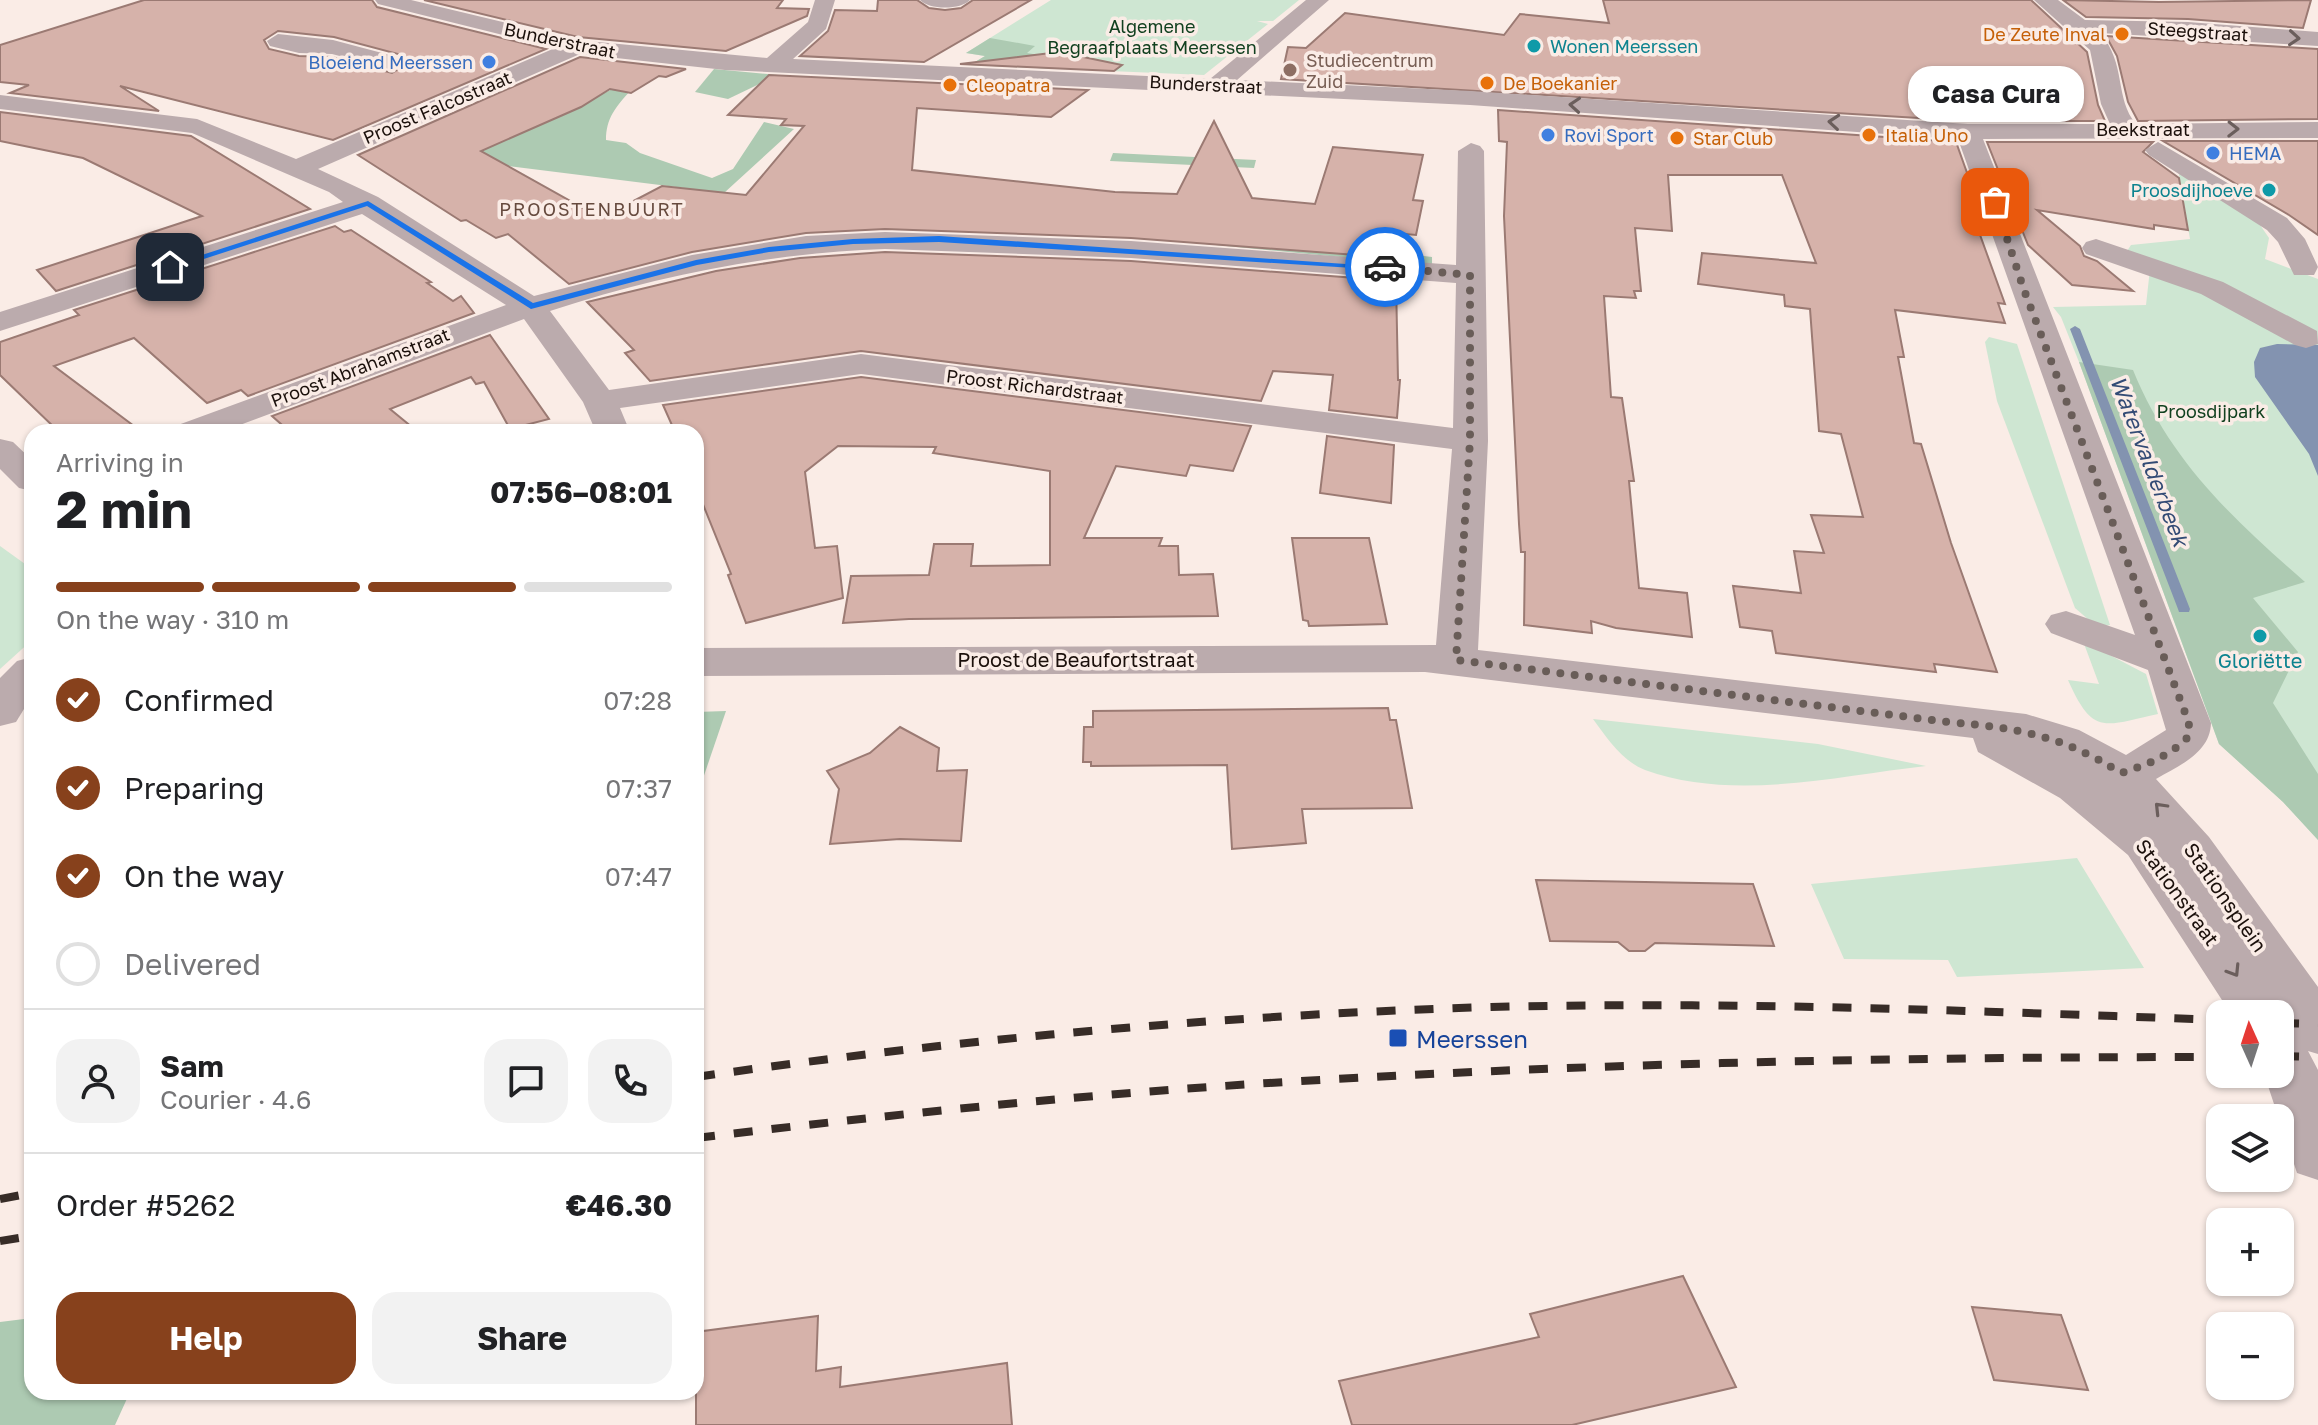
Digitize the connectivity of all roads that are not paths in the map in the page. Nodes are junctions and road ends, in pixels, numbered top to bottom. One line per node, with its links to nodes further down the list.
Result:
1 (385, 0): 7 (street, Bunderstraat)
2 (825, 0): 14 (street)
3 (930, 0): 4 (street)
4 (960, 0)
5 (1319, 0): 15 (street)
6 (2044, 0): 8 (street)
7 (448, 15): 11 (street, Bunderstraat); 12 (street)
8 (2077, 26): 9 (street, Steegstraat, one-way to 9); 17 (street)
9 (2318, 39)
10 (278, 41): 12 (street)
11 (577, 47): 14 (street, Bunderstraat); 24 (street, Proost Falcostraat)
12 (350, 51): 13 (street)
13 (393, 63)
14 (773, 65): 15 (street, Bunderstraat)
15 (1217, 85): 20 (street, Bunderstraat, one-way to 15)
16 (0, 102): 24 (street)
17 (2127, 128): 18 (street, Beekstraat, one-way to 18); 20 (street, Beekstraat)
18 (2288, 130): 19 (street, Beekstraat); 21 (street)
19 (2318, 130)
20 (1968, 132): 40 (street)
21 (2318, 148)
22 (2158, 150): 28 (street)
23 (1471, 151): 27 (street)
24 (297, 168): 25 (street)
25 (368, 203): 30 (street); 31 (street)
26 (2096, 248): 29 (street)
27 (1470, 275): 30 (street, Proost Abrahamstraat); 35 (street)
28 (2291, 275): 29 (street)
29 (2215, 292): 32 (street)
30 (531, 307): 33 (street); 34 (street, Proost Abrahamstraat)
31 (0, 322)
32 (2306, 338)
33 (606, 417): 35 (street, Proost Richardstraat)
34 (211, 424)
35 (1470, 441): 39 (street)
36 (0, 450): 37 (street)
37 (24, 472)
38 (2066, 624): 40 (street)
39 (1456, 660): 41 (street, Proost de Beaufortstraat); 44 (street, Stationstraat)
40 (2163, 660): 44 (street)
41 (704, 662)
42 (24, 679): 43 (street)
43 (0, 711)
44 (2098, 779): 45 (street, Stationstraat, one-way to 45); 46 (street, Stationsplein, one-way to 44)
45 (2251, 1000)
46 (2318, 1031)
47 (2294, 1078): 48 (street)
48 (2317, 1145)

